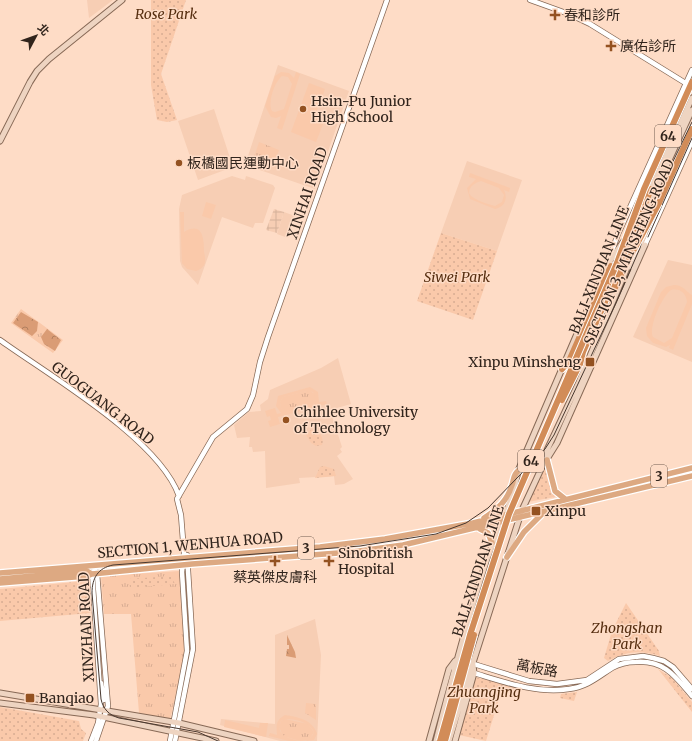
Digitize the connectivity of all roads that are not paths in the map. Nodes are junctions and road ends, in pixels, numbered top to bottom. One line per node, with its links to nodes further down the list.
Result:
1 (122, 0): 11 (main road)
2 (387, 0): 32 (street, XINHAI ROAD)
3 (530, 0): 5 (street)
4 (692, 70): 5 (street, SECTION 3, MINSHENG ROAD)
5 (689, 83): 6 (street); 14 (highway, BALI-XINDIAN LINE / 64, bridge); 20 (street, SECTION 3, MINSHENG ROAD)
6 (692, 87)
7 (692, 98): 13 (main road)
8 (692, 110): 13 (main road)
9 (692, 129): 24 (highway, BALI-XINDIAN LINE / 64, bridge)
10 (692, 134): 17 (street)
11 (0, 141)
12 (692, 141): 17 (street, SECTION 3, MINSHENG ROAD)
13 (659, 177): 15 (main road, SECTION 3, MINSHENG ROAD); 16 (main road, SECTION 3, MINSHENG ROAD)
14 (644, 189): 24 (highway, BALI-XINDIAN LINE / 64, bridge); 25 (highway, bridge)
15 (651, 189): 19 (highway); 20 (main road, SECTION 3, MINSHENG ROAD)
16 (651, 200): 19 (highway); 21 (main road, SECTION 3, MINSHENG ROAD)
17 (659, 214): 18 (street, SECTION 3, MINSHENG ROAD)
18 (645, 246): 22 (main road, SECTION 3, MINSHENG ROAD)
19 (620, 266): 24 (highway)
20 (606, 267): 25 (main road, SECTION 3, MINSHENG ROAD)
21 (606, 317): 22 (main road); 27 (main road, SECTION 3, MINSHENG ROAD)
22 (606, 333): 28 (main road, SECTION 3, MINSHENG ROAD)
23 (0, 340): 32 (street, GUOGUANG ROAD)
24 (577, 363): 71 (highway, BALI-XINDIAN LINE / 64, bridge); 72 (highway, BALI-XINDIAN LINE / 64, bridge)
25 (562, 369): 26 (main road, SECTION 3, MINSHENG ROAD)
26 (558, 378): 27 (main road); 30 (main road, SECTION 3, MINSHENG ROAD)
27 (568, 402): 28 (main road, SECTION 3, MINSHENG ROAD)
28 (547, 460): 33 (main road); 34 (main road, SECTION 3, MINSHENG ROAD)
29 (692, 468): 33 (main road, 3)
30 (518, 471): 36 (main road, SECTION 3, MINSHENG ROAD); 38 (main road)
31 (692, 476): 35 (main road, 3)
32 (179, 495): 43 (street, GUOGUANG ROAD)
33 (565, 499): 34 (main road, 3)
34 (522, 510): 36 (main road, SECTION 1, WENHUA ROAD / 3); 37 (main road, SECTION 3, MINSHENG ROAD)
35 (544, 512): 37 (main road, 3); 42 (main road)
36 (504, 515): 38 (main road, SECTION 1, WENHUA ROAD / 3); 39 (main road, SECTION 3, MINSHENG ROAD)
37 (519, 518): 39 (main road, SECTION 1, WENHUA ROAD / 3); 42 (main road, SECTION 3, MINSHENG ROAD)
38 (479, 521): 43 (main road, SECTION 1, WENHUA ROAD / 3)
39 (501, 522): 40 (main road, SECTION 1, WENHUA ROAD / 3); 41 (main road, SECTION 3, MINSHENG ROAD)
40 (478, 529): 41 (main road); 45 (main road, SECTION 1, WENHUA ROAD / 3)
41 (492, 543): 51 (main road, SECTION 3, MINSHENG ROAD)
42 (507, 557): 50 (main road, SECTION 3, MINSHENG ROAD)
43 (185, 558): 44 (main road, SECTION 1, WENHUA ROAD / 3); 45 (street, GUOGUANG ROAD)
44 (93, 565): 46 (main road, SECTION 1, WENHUA ROAD / 3); 47 (street, XINZHAN ROAD)
45 (185, 565): 47 (main road, SECTION 1, WENHUA ROAD / 3); 61 (street, GUOGUANG ROAD)
46 (0, 573)
47 (95, 574): 48 (main road, SECTION 1, WENHUA ROAD / 3); 49 (main road, 3); 59 (street, XINZHAN ROAD); 59 (street, XINZHAN ROAD)
48 (0, 579)
49 (0, 583)
50 (480, 642): 51 (main road); 53 (main road, SECTION 3, MINSHENG ROAD)
51 (460, 643): 52 (main road, SECTION 3, MINSHENG ROAD)
52 (457, 658): 53 (street, 萬板路); 69 (main road); 70 (main road, SECTION 3, MINSHENG ROAD)
53 (473, 664): 54 (main road, SECTION 3, MINSHENG ROAD); 55 (street, 萬板路)
54 (472, 673): 57 (street, 萬板路); 73 (main road); 74 (main road)
55 (692, 689)
56 (0, 693): 59 (main road)
57 (692, 696)
58 (0, 703): 60 (main road)
59 (104, 710): 60 (street, XINZHAN ROAD); 61 (main road)
60 (102, 717): 62 (main road); 63 (street, XINZHAN ROAD); 64 (street, XINZHAN ROAD)
61 (177, 722): 62 (street, GUOGUANG ROAD); 68 (main road)
62 (175, 732): 65 (street); 66 (street); 67 (main road)
63 (91, 741)
64 (96, 741)
65 (170, 741)
66 (175, 741)
67 (216, 741)
68 (254, 741)
69 (429, 741)
70 (436, 741)
71 (440, 741)
72 (445, 741)
73 (449, 741)
74 (455, 741)

